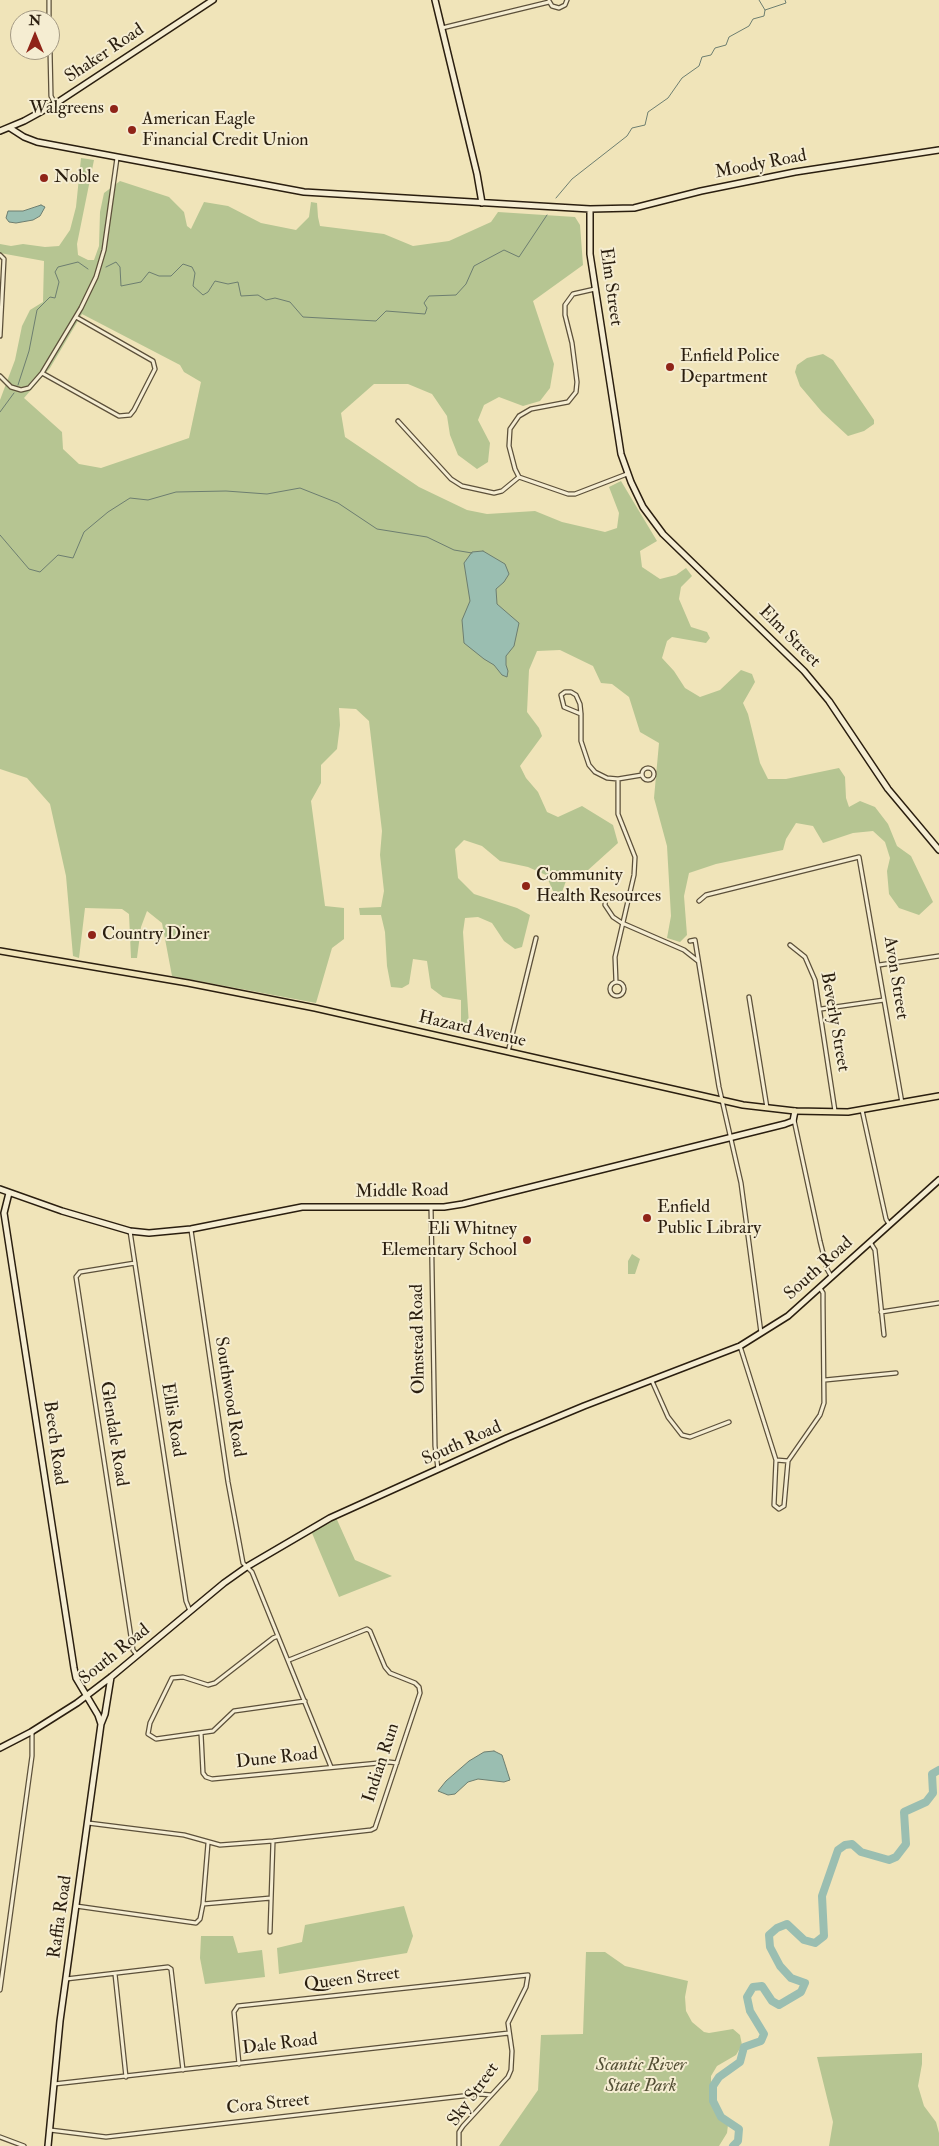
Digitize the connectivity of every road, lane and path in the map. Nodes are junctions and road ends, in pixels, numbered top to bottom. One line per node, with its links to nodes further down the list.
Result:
1 (213, 0): 7 (street, Shaker Road)
2 (435, 0): 5 (street)
3 (567, 0): 4 (street)
4 (549, 1): 5 (street)
5 (442, 28): 12 (street)
6 (50, 60): 7 (street)
7 (55, 104): 8 (street, Shaker Road)
8 (10, 128): 9 (street); 11 (street)
9 (0, 131)
10 (939, 150): 13 (street, Moody Road)
11 (117, 158): 12 (street); 17 (street)
12 (482, 203): 13 (street)
13 (590, 210): 16 (street, Elm Street)
14 (0, 255): 15 (street)
15 (1, 289): 18 (street)
16 (595, 289): 22 (street, Elm Street); 23 (street)
17 (76, 317): 19 (street); 19 (street)
18 (0, 336)
19 (42, 372): 20 (street)
20 (0, 376)
21 (398, 421): 23 (street)
22 (628, 474): 23 (street); 27 (street, Elm Street)
23 (519, 477)
24 (581, 714): 24 (street); 26 (street)
25 (642, 774): 26 (street)
26 (618, 779): 30 (street)
27 (939, 850)
28 (606, 896): 30 (street)
29 (699, 901): 37 (street, Avon Street)
30 (622, 923): 36 (street); 38 (street)
31 (536, 938): 42 (street)
32 (690, 941): 36 (street)
33 (790, 945): 41 (street, Beverly Street)
34 (0, 951): 42 (main road, Hazard Avenue)
35 (939, 956): 37 (street)
36 (698, 962): 44 (street)
37 (879, 965): 40 (street, Avon Street)
38 (616, 982): 38 (street)
39 (749, 997): 46 (street)
40 (884, 1000): 41 (street); 45 (street, Avon Street)
41 (820, 1009): 49 (street, Beverly Street)
42 (508, 1053): 44 (main road, Hazard Avenue)
43 (939, 1096): 45 (main road, Hazard Avenue)
44 (722, 1101): 46 (main road, Hazard Avenue); 51 (street)
45 (902, 1103): 47 (main road, Hazard Avenue)
46 (767, 1108): 48 (main road, Hazard Avenue)
47 (862, 1110): 49 (main road, Hazard Avenue); 56 (street)
48 (795, 1111): 49 (main road, Hazard Avenue); 50 (street)
49 (835, 1112)
50 (794, 1120): 51 (street, Middle Road); 61 (street)
51 (731, 1138): 55 (street, Middle Road); 65 (street)
52 (939, 1180): 56 (street, South Road)
53 (0, 1189): 54 (street, Middle Road)
54 (9, 1193): 58 (street, Middle Road); 81 (street, Beech Road)
55 (431, 1208): 57 (street, Middle Road); 74 (street, Olmstead Road)
56 (889, 1224): 59 (street, South Road)
57 (190, 1229): 58 (street, Middle Road); 75 (street, Southwood Road)
58 (130, 1231): 60 (street, Ellis Road)
59 (870, 1242): 61 (street, South Road); 64 (street)
60 (135, 1263): 76 (street, Ellis Road); 78 (street, Glendale Road)
61 (831, 1276): 62 (street, South Road)
62 (820, 1287): 65 (street, South Road); 69 (street)
63 (939, 1303): 64 (street)
64 (881, 1312): 66 (street)
65 (762, 1333): 67 (street, South Road)
66 (884, 1335)
67 (740, 1346): 70 (street, South Road); 72 (street)
68 (896, 1373): 69 (street)
69 (824, 1380): 73 (street)
70 (652, 1381): 71 (street); 74 (street, South Road)
71 (729, 1422)
72 (776, 1460): 73 (street); 73 (street)
73 (788, 1461)
74 (438, 1469): 75 (street, South Road)
75 (248, 1566): 76 (street, South Road); 77 (street)
76 (190, 1611): 78 (street, South Road)
77 (278, 1636): 79 (street); 85 (street)
78 (136, 1655): 80 (street, South Road)
79 (289, 1660): 82 (street); 87 (street, Indian Run)
80 (111, 1677): 81 (street, South Road); 83 (street, Raffia Road)
81 (86, 1696): 83 (street); 84 (street, South Road)
82 (305, 1701): 85 (street); 88 (street)
83 (101, 1724): 89 (street, Raffia Road)
84 (31, 1732): 86 (street, South Road); 99 (street)
85 (201, 1733): 88 (street, Dune Road)
86 (0, 1748)
87 (397, 1763): 88 (street, Dune Road); 90 (street, Indian Run)
88 (331, 1767)
89 (88, 1822): 91 (street, Indian Run); 94 (street, Raffia Road)
90 (272, 1841): 91 (street, Indian Run); 92 (street)
91 (208, 1843): 93 (street)
92 (271, 1898): 93 (street); 95 (street)
93 (203, 1904): 94 (street)
94 (76, 1906): 98 (street, Raffia Road)
95 (270, 1932)
96 (115, 1974): 98 (street); 102 (street); 103 (street)
97 (528, 1975): 100 (street, Sky Street); 101 (street, Queen Street)
98 (66, 1979): 104 (street, Raffia Road)
99 (0, 1990)
100 (509, 2033): 101 (street, Dale Road); 105 (street, Sky Street)
101 (239, 2064): 102 (street, Dale Road)
102 (183, 2070): 103 (street, Dale Road)
103 (126, 2077): 104 (street, Dale Road)
104 (54, 2084): 106 (street, Raffia Road)
105 (491, 2095): 106 (street, Cora Street); 110 (street, Sky Street)
106 (49, 2130): 109 (street, Raffia Road)
107 (0, 2137): 108 (street)
108 (24, 2146)
109 (48, 2146)
110 (459, 2146)

